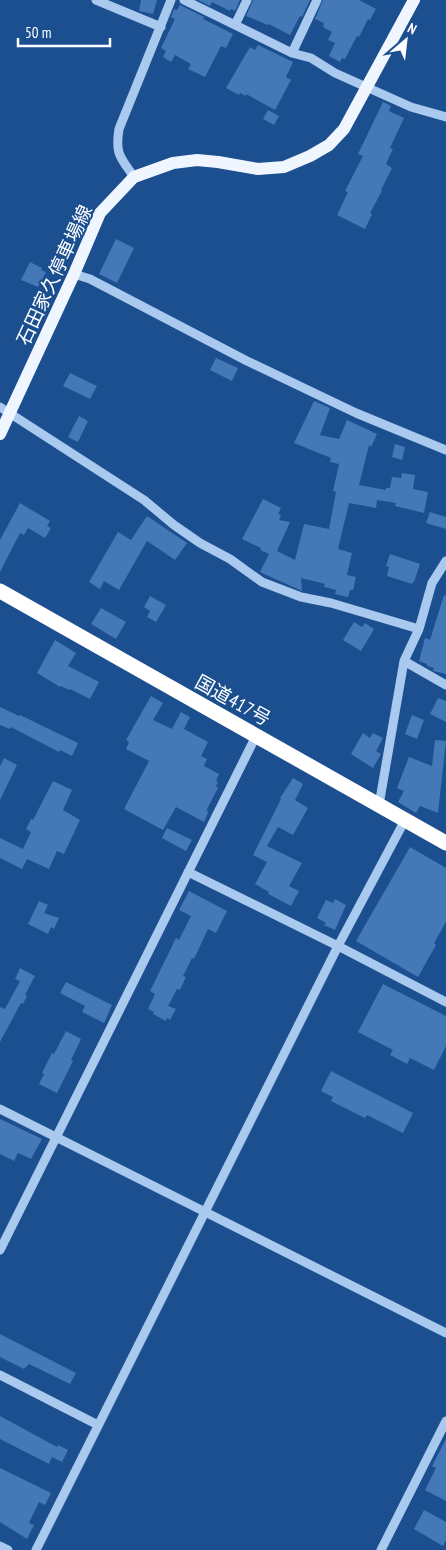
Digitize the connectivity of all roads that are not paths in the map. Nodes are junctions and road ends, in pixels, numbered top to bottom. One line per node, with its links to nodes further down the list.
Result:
1 (96, 0): 8 (street)
2 (171, 0): 8 (street)
3 (184, 0): 7 (street)
4 (247, 0): 7 (street)
5 (317, 0): 9 (street)
6 (414, 0): 10 (main road, 石田家久停車場線)
7 (235, 25): 9 (street)
8 (161, 27): 12 (street)
9 (292, 53): 10 (street)
10 (368, 88): 11 (street); 12 (main road, 石田家久停車場線)
11 (446, 117)
12 (134, 177): 13 (main road, 石田家久停車場線)
13 (74, 274): 14 (main road, 石田家久停車場線); 16 (street)
14 (5, 410): 15 (main road, 石田家久停車場線); 19 (street)
15 (0, 434)
16 (446, 450)
17 (446, 561): 19 (street)
18 (0, 591): 22 (highway, 国道417号)
19 (419, 628): 20 (street)
20 (404, 661): 21 (street); 23 (street)
21 (446, 685)
22 (256, 736): 23 (highway, 国道417号); 26 (street)
23 (378, 805): 24 (highway, 国道417号)
24 (404, 820): 25 (highway, 国道417号); 27 (street)
25 (446, 843)
26 (188, 872): 27 (street); 30 (street)
27 (338, 946): 28 (street); 31 (street)
28 (446, 1002)
29 (0, 1109): 30 (street)
30 (57, 1137): 31 (street); 32 (street)
31 (206, 1212): 33 (street); 36 (street)
32 (0, 1250)
33 (446, 1333)
34 (0, 1375): 36 (street)
35 (446, 1421): 40 (street)
36 (98, 1425): 39 (street)
37 (0, 1546): 38 (street)
38 (8, 1550)
39 (36, 1550)
40 (381, 1550)

